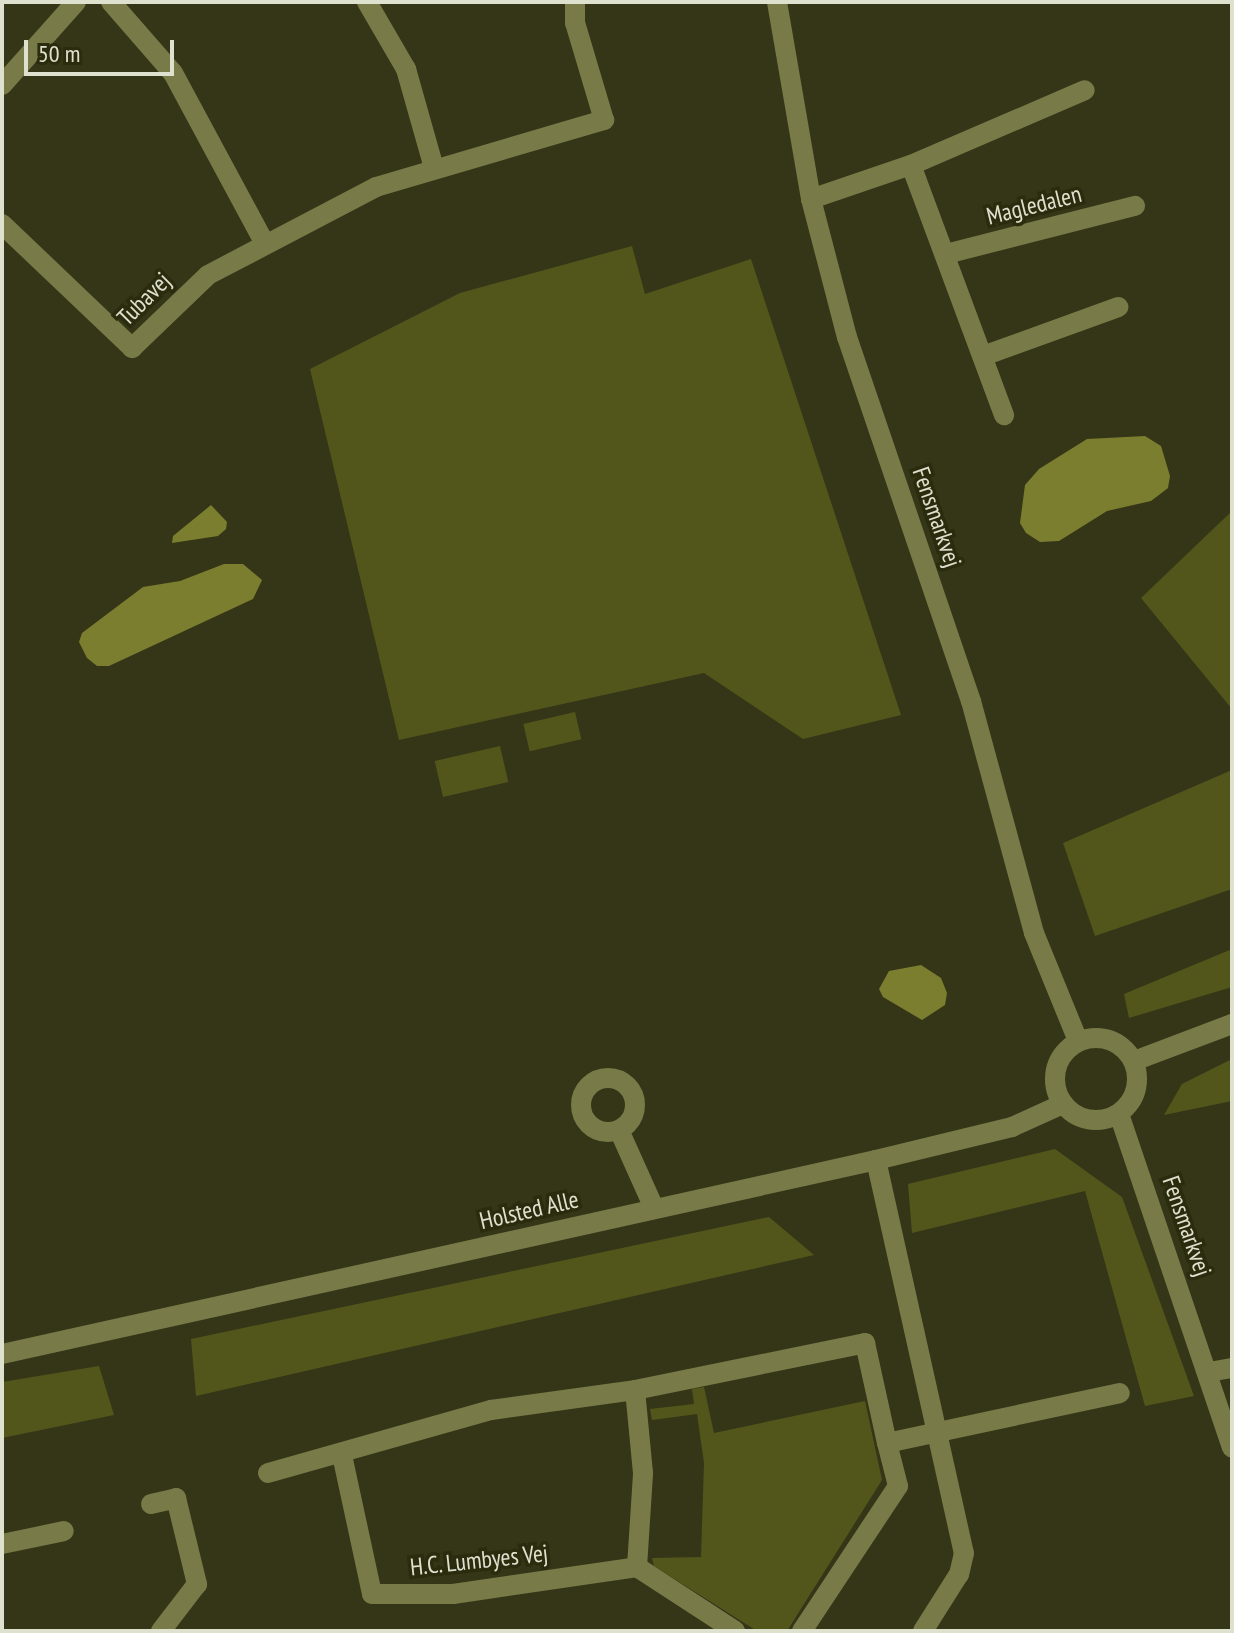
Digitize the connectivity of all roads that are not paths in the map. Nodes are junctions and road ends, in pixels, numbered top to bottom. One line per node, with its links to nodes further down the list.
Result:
1 (76, 2): 6 (street)
2 (111, 2): 13 (street)
3 (367, 2): 9 (street)
4 (575, 2): 9 (street, Tubavej)
5 (777, 2): 10 (street, Fensmarkvej)
6 (2, 85)
7 (1085, 90): 8 (street)
8 (911, 165): 10 (street); 14 (street)
9 (434, 168): 13 (street, Tubavej)
10 (811, 199): 19 (street, Fensmarkvej)
11 (1135, 206): 14 (street, Magledalen)
12 (2, 224): 13 (street, Tubavej)
13 (265, 244)
14 (946, 254): 16 (street)
15 (1118, 307): 16 (street)
16 (983, 356): 17 (street)
17 (1004, 415)
18 (1232, 1024): 20 (street)
19 (1078, 1041): 20 (street); 21 (street)
20 (1134, 1061): 22 (street)
21 (1063, 1104): 22 (street); 24 (street, Holsted Alle)
22 (1119, 1114): 28 (street, Fensmarkvej)
23 (619, 1130): 25 (street)
24 (876, 1160): 25 (street, Holsted Alle); 31 (street)
25 (654, 1208): 26 (street, Holsted Alle)
26 (2, 1354)
27 (1232, 1368): 28 (street)
28 (1209, 1372): 33 (street, Fensmarkvej)
29 (635, 1390): 32 (street); 34 (street); 39 (street)
30 (1120, 1393): 31 (street)
31 (937, 1433): 32 (street); 43 (street)
32 (887, 1443): 42 (street)
33 (1232, 1447)
34 (342, 1455): 35 (street); 39 (street, H.C. Lumbyes Vej)
35 (268, 1473)
36 (151, 1504): 40 (street)
37 (64, 1531): 38 (street)
38 (2, 1544)
39 (637, 1567): 41 (street)
40 (161, 1631)
41 (735, 1631)
42 (802, 1631)
43 (923, 1631)

